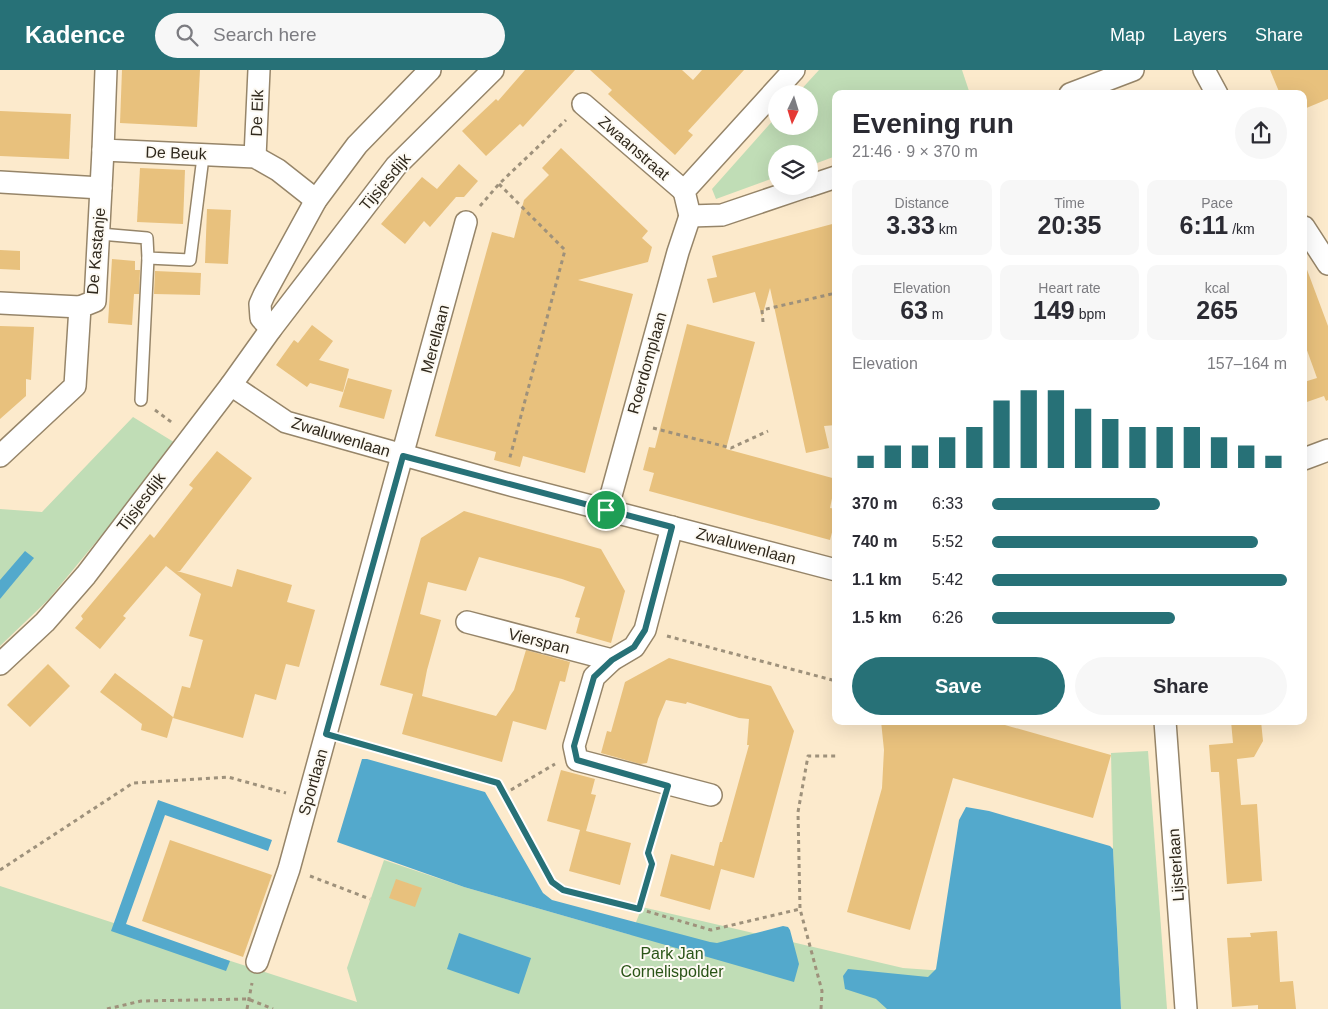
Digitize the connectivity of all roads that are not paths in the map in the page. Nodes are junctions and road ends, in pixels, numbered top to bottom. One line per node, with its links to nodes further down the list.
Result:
1 (106, 70): 11 (street)
2 (259, 70): 12 (street, De Eik)
3 (430, 70): 20 (street)
4 (493, 70): 29 (street, Tijsjesdijk)
5 (794, 70): 18 (street, Zwaanstraat)
6 (1133, 70): 8 (street)
7 (1204, 70): 9 (street)
8 (1080, 90)
9 (1215, 90)
10 (583, 104): 18 (street, Zwaanstraat)
11 (103, 150): 12 (street, De Beuk); 17 (street, De Kastanje)
12 (255, 157): 20 (street, De Beuk)
13 (202, 165): 25 (lane)
14 (832, 178): 16 (street)
15 (0, 182): 17 (street, De Kastanje)
16 (818, 183)
17 (101, 188): 24 (street, De Kastanje)
18 (684, 191): 21 (street, Zwaanstraat)
19 (781, 195): 21 (street)
20 (316, 200): 29 (street)
21 (690, 216): 36 (street, Roerdomplaan)
22 (466, 222): 34 (street, Merellaan)
23 (1307, 232): 26 (street)
24 (100, 234): 25 (lane); 28 (street, De Kastanje)
25 (148, 258): 31 (lane)
26 (1328, 264)
27 (0, 303): 28 (street, De Kastanje)
28 (80, 307): 33 (street, De Kastanje)
29 (271, 329): 30 (street, Tijsjesdijk)
30 (231, 385): 34 (street, Zwaluwenlaan); 41 (street, Tijsjesdijk)
31 (141, 400)
32 (1328, 450): 35 (street)
33 (0, 456)
34 (403, 456): 36 (street, Zwaluwenlaan); 44 (street, Sportlaan)
35 (1307, 458)
36 (606, 510): 37 (street, Zwaluwenlaan)
37 (672, 527): 38 (street, Zwaluwenlaan); 40 (street)
38 (832, 569)
39 (467, 622): 40 (street, Vierspan)
40 (612, 660): 43 (street)
41 (0, 664)
42 (1165, 725): 45 (street, Lijsterlaan)
43 (711, 795)
44 (257, 962)
45 (1186, 1009)

